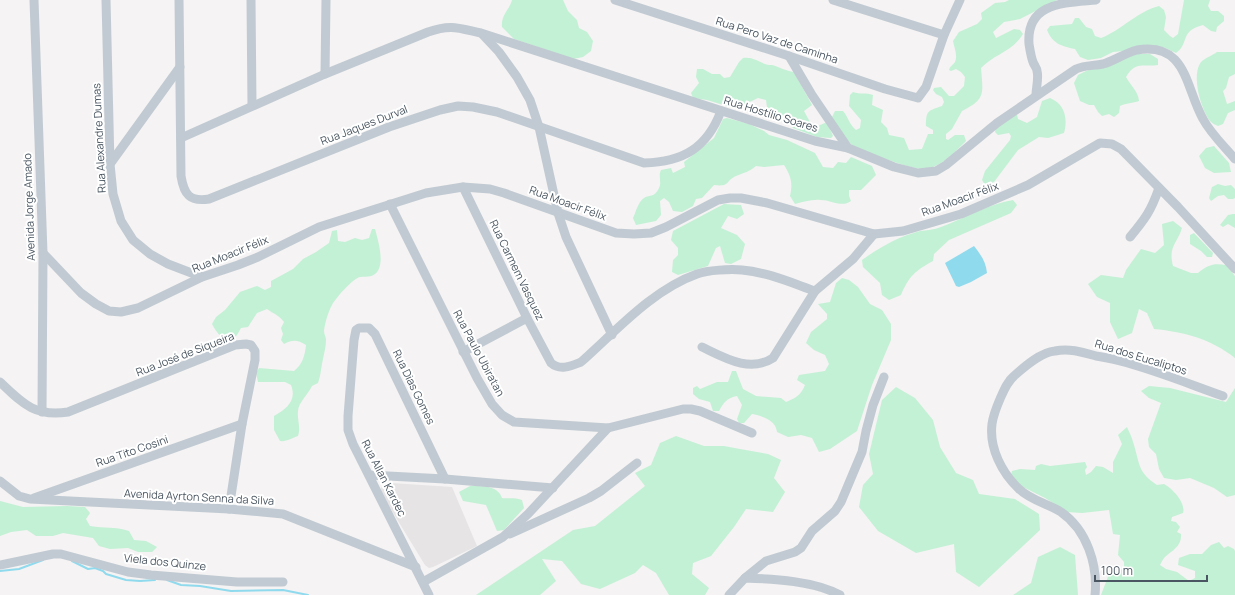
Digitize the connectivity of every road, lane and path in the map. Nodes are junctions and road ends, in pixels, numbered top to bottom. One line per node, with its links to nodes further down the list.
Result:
1 (34, 0): 29 (street, Avenida Jorge Amado)
2 (106, 0): 22 (street, Rua Alexandre Dumas)
3 (179, 0): 13 (street, Rua Jaques Durval)
4 (251, 0): 16 (street)
5 (326, 0): 14 (street)
6 (615, 0): 12 (street, Rua Pero Vaz de Caminha)
7 (833, 0): 11 (street)
8 (960, 0): 11 (street)
9 (1096, 0): 15 (street)
10 (481, 33): 14 (street, Rua Hostílio Soares); 17 (street, Rua Hostílio Soares); 18 (street)
11 (944, 35): 12 (street, Rua Pero Vaz de Caminha)
12 (789, 56): 20 (street)
13 (180, 67): 19 (street, Rua Jaques Durval); 22 (street)
14 (325, 74): 16 (street, Rua Hostílio Soares)
15 (1036, 95): 20 (street, Rua Hostílio Soares); 21 (street, Rua Hostílio Soares)
16 (252, 105): 19 (street, Rua Hostílio Soares)
17 (721, 111): 18 (street, Rua Jaques Durval); 20 (street, Rua Hostílio Soares)
18 (540, 127): 19 (street, Rua Jaques Durval); 26 (street)
19 (181, 138)
20 (848, 148)
21 (1235, 159)
22 (110, 164): 31 (street, Rua Alexandre Dumas)
23 (463, 186): 25 (street, Rua Moacir Félix); 26 (street, Rua Moacir Félix); 33 (street, Rua Carmem Vasquez)
24 (1159, 188): 27 (street, Rua Moacir Félix); 28 (street); 30 (street)
25 (390, 204): 31 (street, Rua Moacir Félix); 37 (street, Rua Paulo Ubiratan)
26 (558, 213): 27 (street, Rua Moacir Félix); 34 (street)
27 (874, 234): 32 (street)
28 (1130, 237)
29 (42, 253): 31 (street, Rua Moacir Félix); 41 (street, Avenida Jorge Amado)
30 (1235, 269)
31 (202, 277)
32 (816, 291): 34 (street); 36 (street)
33 (527, 318): 34 (street, Rua Carmem Vasquez); 37 (street)
34 (612, 335)
35 (354, 340): 46 (street, Rua Allan Kardec); 47 (street, Rua Dias Gomes)
36 (702, 347)
37 (463, 352): 43 (street, Rua Paulo Ubiratan)
38 (884, 377): 55 (street)
39 (0, 382): 41 (street, Rua José de Siqueira)
40 (1223, 396): 61 (street, Rua dos Eucaliptos)
41 (42, 412): 42 (street, Rua José de Siqueira)
42 (242, 424): 50 (street, Rua Tito Cosini); 51 (street, Rua José de Siqueira)
43 (608, 428): 44 (street); 49 (street)
44 (752, 433)
45 (637, 463): 52 (street)
46 (368, 475): 47 (street); 54 (street, Rua Allan Kardec)
47 (445, 479): 49 (street)
48 (0, 481): 50 (street, Avenida Ayrton Senna da Silva)
49 (553, 488): 52 (street)
50 (30, 499): 51 (street, Avenida Ayrton Senna da Silva)
51 (229, 509): 54 (street, Avenida Ayrton Senna da Silva)
52 (503, 537): 57 (street)
53 (0, 565): 56 (street, Viela dos Quinze)
54 (416, 567): 57 (street, Rua Allan Kardec)
55 (746, 578): 59 (street); 60 (street)
56 (282, 582)
57 (423, 582): 58 (street, Rua Allan Kardec)
58 (429, 595)
59 (729, 595)
60 (840, 595)
61 (1094, 595)

